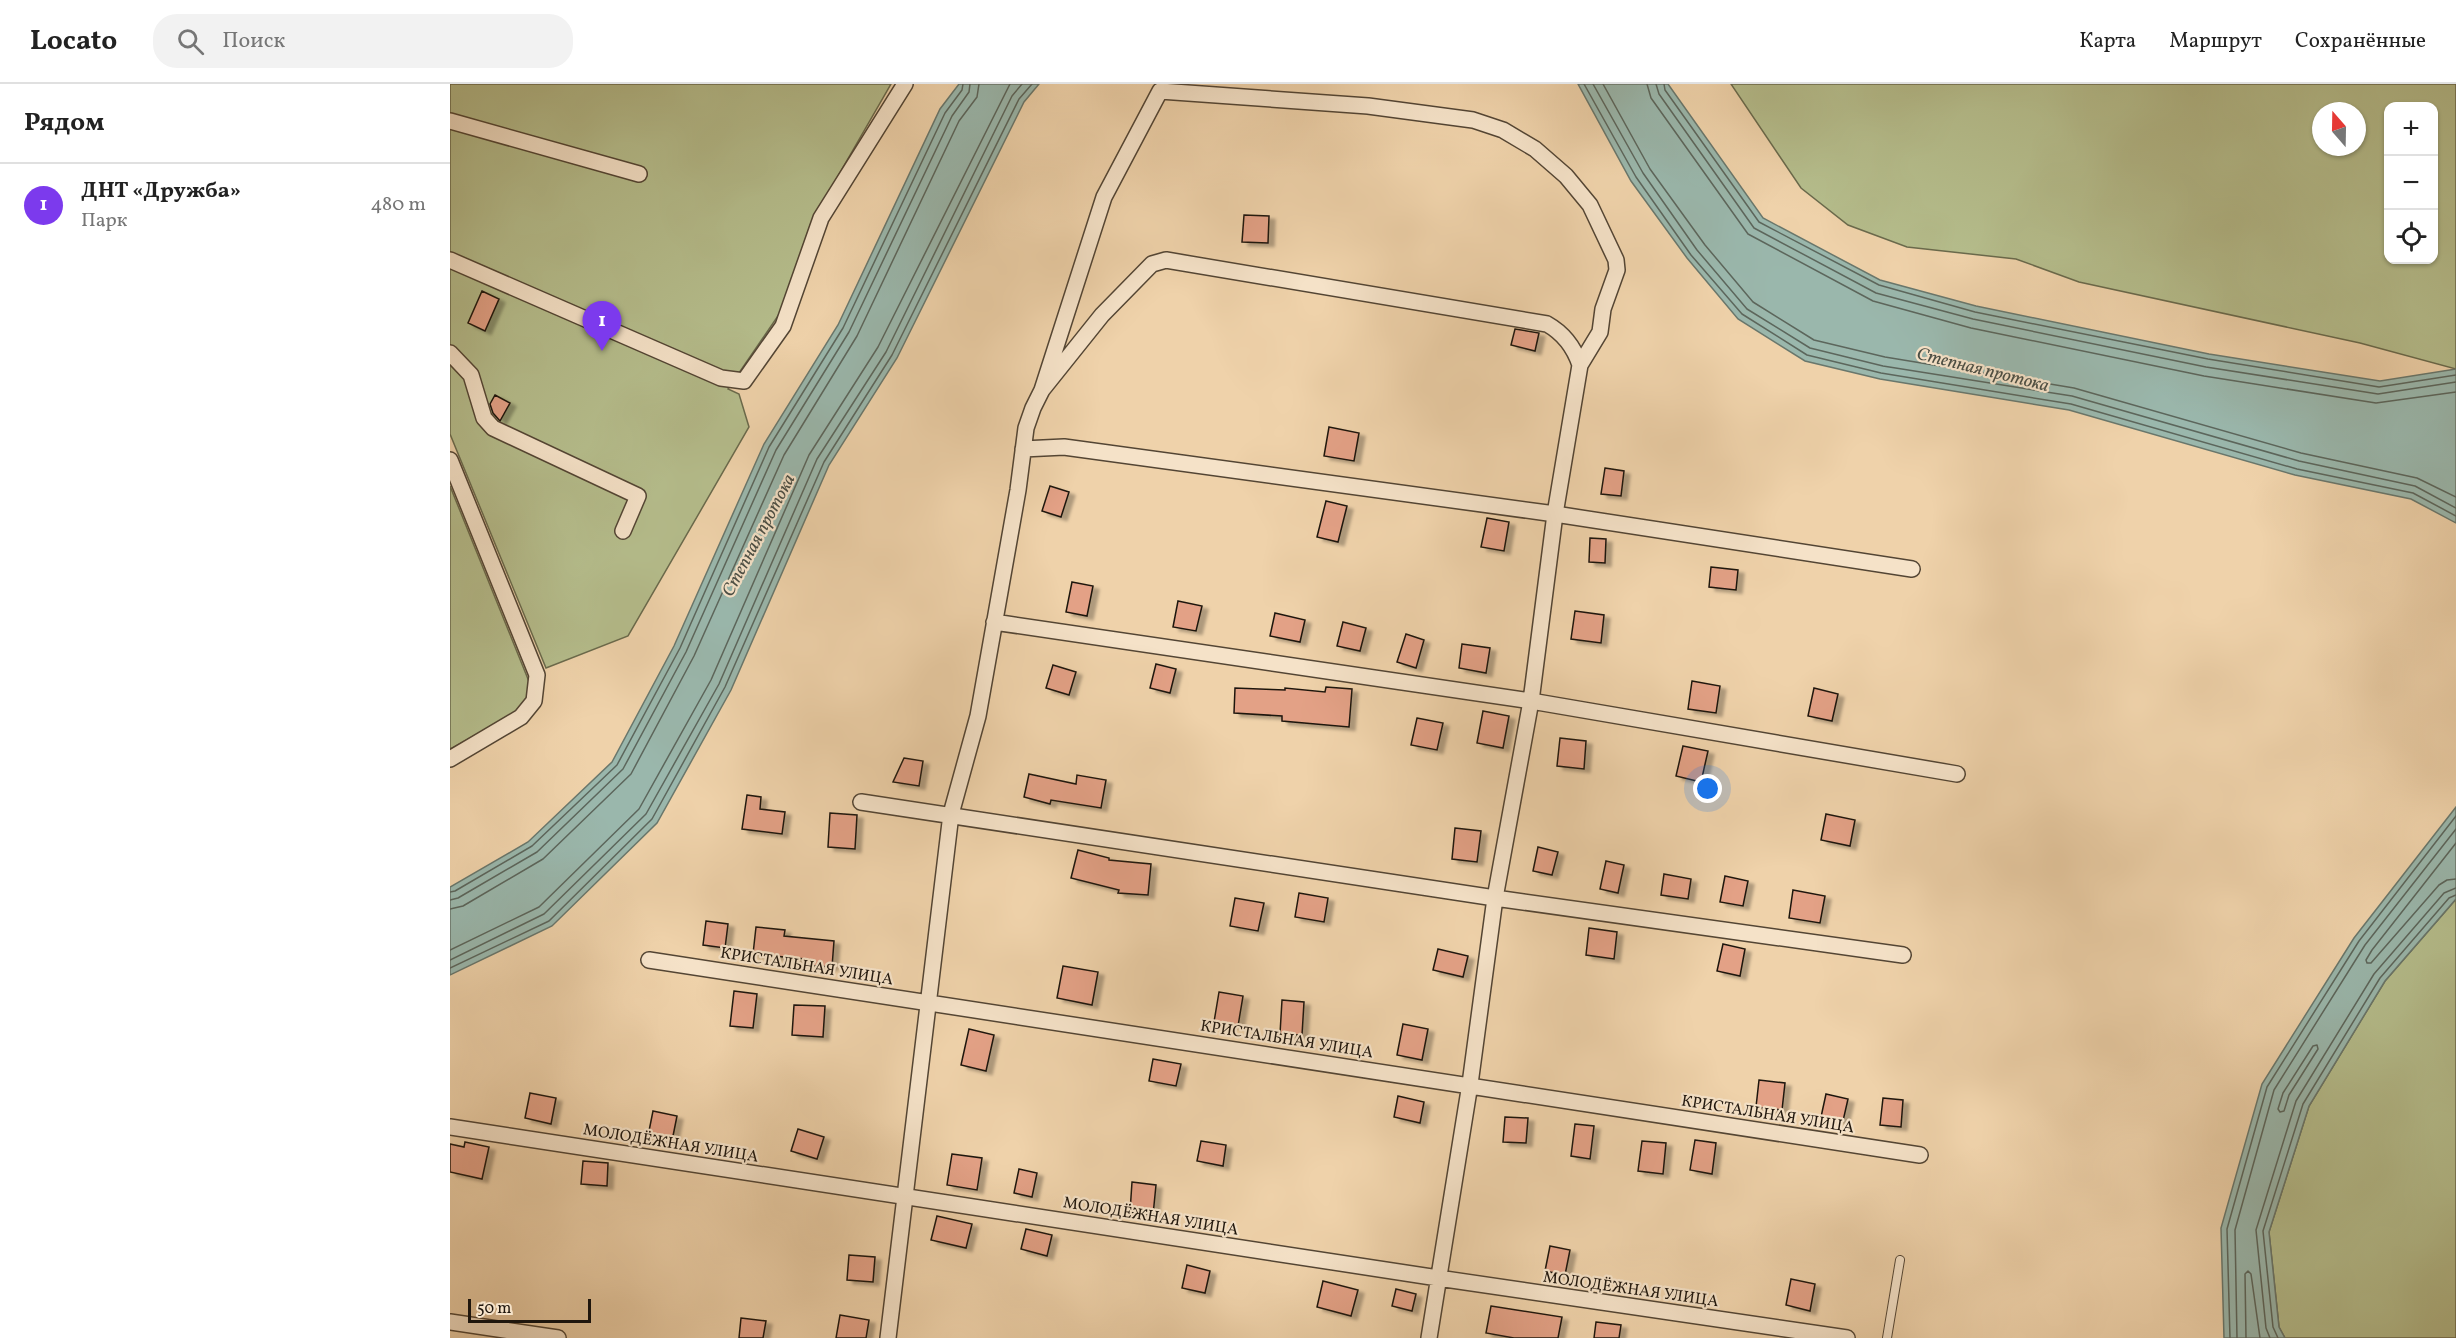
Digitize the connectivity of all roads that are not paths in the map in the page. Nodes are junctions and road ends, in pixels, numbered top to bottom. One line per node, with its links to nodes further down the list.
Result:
1 (905, 84): 4 (street)
2 (450, 122): 3 (street)
3 (639, 174)
4 (450, 260)
5 (450, 353): 11 (street)
6 (1580, 365): 7 (street); 7 (street); 10 (street)
7 (1042, 390): 8 (street)
8 (1023, 449): 10 (street); 13 (street)
9 (450, 460): 15 (street)
10 (1556, 514): 12 (street); 14 (street)
11 (623, 531)
12 (1912, 569)
13 (994, 622): 14 (street); 18 (street)
14 (1531, 701): 16 (street); 19 (street)
15 (450, 759)
16 (1956, 774)
17 (861, 802): 18 (street)
18 (951, 814): 19 (street); 22 (street)
19 (1496, 898): 20 (street); 23 (street)
20 (1903, 955)
21 (649, 960): 22 (street, КРИСТАЛЬНАЯ УЛИЦА)
22 (930, 1002): 23 (street, КРИСТАЛЬНАЯ УЛИЦА); 26 (street)
23 (1470, 1084): 25 (street, КРИСТАЛЬНАЯ УЛИЦА); 28 (street)
24 (450, 1127): 26 (street, МОЛОДЁЖНАЯ УЛИЦА)
25 (1920, 1155)
26 (906, 1196): 28 (street, МОЛОДЁЖНАЯ УЛИЦА); 31 (street)
27 (1900, 1260): 34 (lane)
28 (1438, 1278): 32 (street); 33 (street, МОЛОДЁЖНАЯ УЛИЦА)
29 (450, 1322): 30 (street)
30 (558, 1338)
31 (888, 1338)
32 (1429, 1338)
33 (1847, 1338)
34 (1887, 1338)

